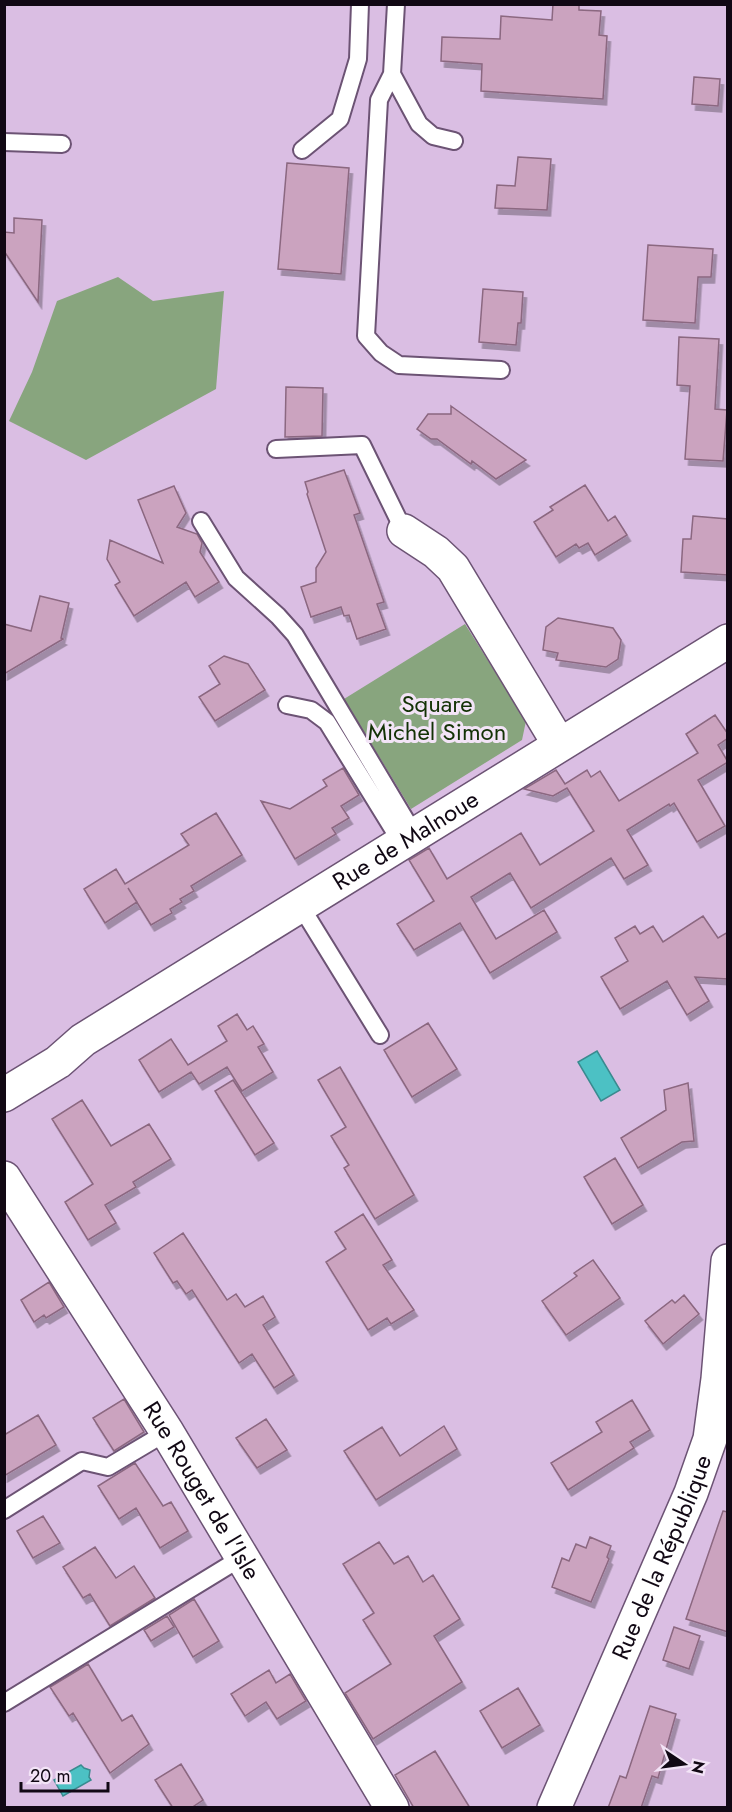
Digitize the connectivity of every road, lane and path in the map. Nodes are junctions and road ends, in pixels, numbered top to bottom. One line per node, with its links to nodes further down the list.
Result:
1 (360, 4): 7 (lane)
2 (396, 4): 3 (lane)
3 (392, 74): 4 (lane); 8 (lane)
4 (454, 141)
5 (4, 142): 6 (lane)
6 (62, 144)
7 (302, 150)
8 (501, 370)
9 (276, 449): 11 (lane)
10 (201, 521): 15 (lane)
11 (404, 531): 14 (street)
12 (728, 641): 14 (street, Rue de Malnoue)
13 (287, 705): 15 (lane)
14 (559, 744): 15 (street, Rue de Malnoue)
15 (407, 838): 16 (street, Rue de Malnoue)
16 (300, 905): 17 (lane); 18 (street, Rue de Malnoue)
17 (380, 1035)
18 (82, 1040): 19 (street, Rue de Malnoue); 20 (street, Rue de Malnoue)
19 (4, 1078)
20 (4, 1095)
21 (4, 1178): 23 (street, Rue Rouget de l'Isle)
22 (728, 1260): 24 (street, Rue de la République)
23 (167, 1432): 25 (lane); 26 (street, Rue Rouget de l'Isle)
24 (719, 1442): 29 (street, Rue de la République)
25 (4, 1510)
26 (241, 1557): 27 (lane); 28 (street, Rue Rouget de l'Isle)
27 (4, 1703)
28 (392, 1808)
29 (554, 1808)

